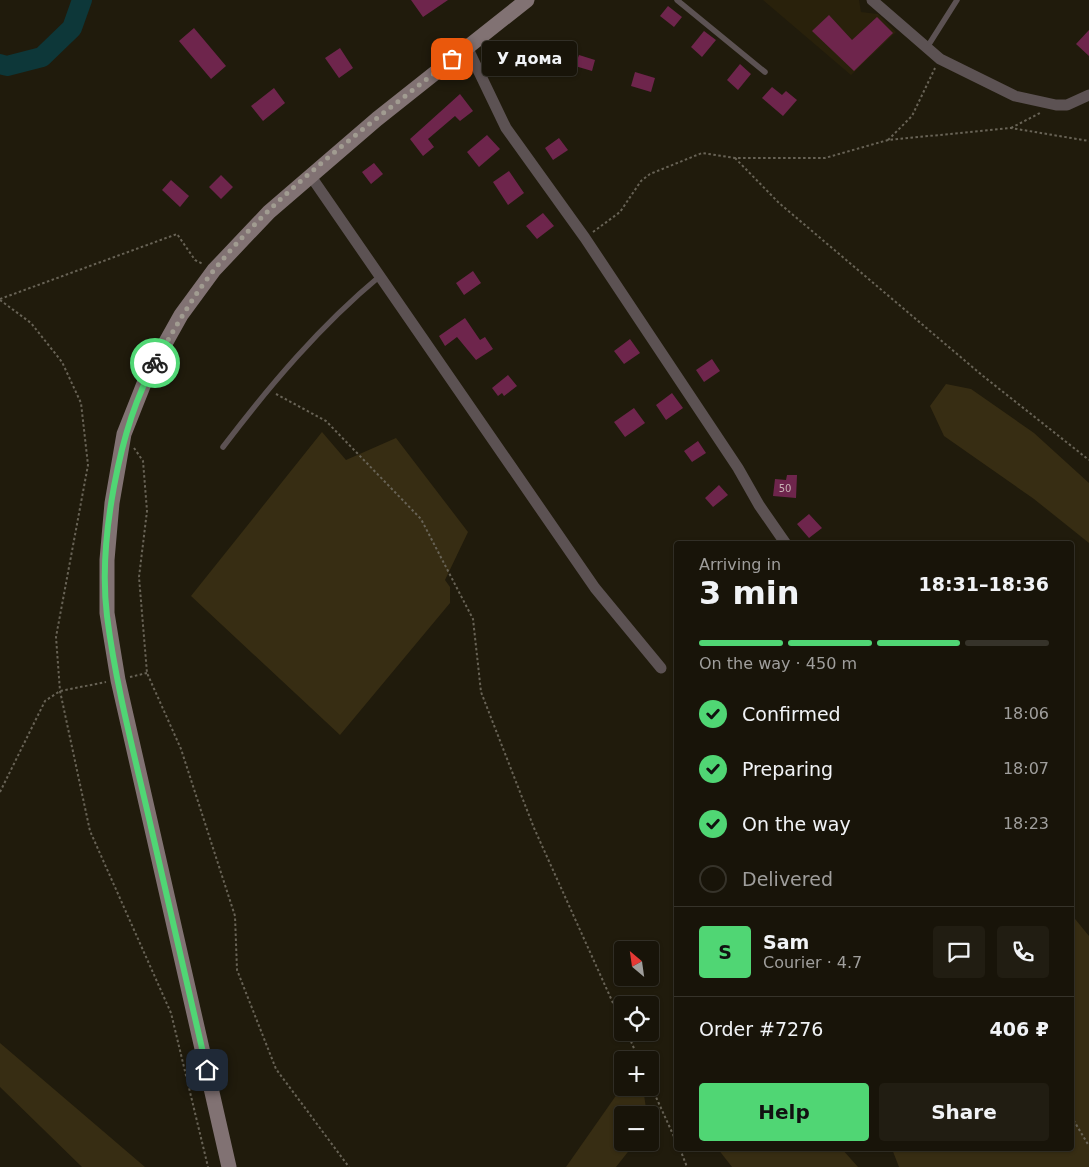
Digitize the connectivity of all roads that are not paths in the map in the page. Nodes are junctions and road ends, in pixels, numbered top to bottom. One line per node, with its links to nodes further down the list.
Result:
1 (527, 0): 5 (street)
2 (677, 0): 7 (lane)
3 (872, 0): 6 (street)
4 (957, 0): 6 (lane)
5 (467, 47): 9 (street); 12 (street)
6 (926, 49): 8 (street)
7 (765, 72)
8 (1089, 95)
9 (310, 175): 10 (street); 14 (street)
10 (381, 276): 11 (lane); 13 (street)
11 (223, 447)
12 (784, 541)
13 (661, 668)
14 (229, 1167)

